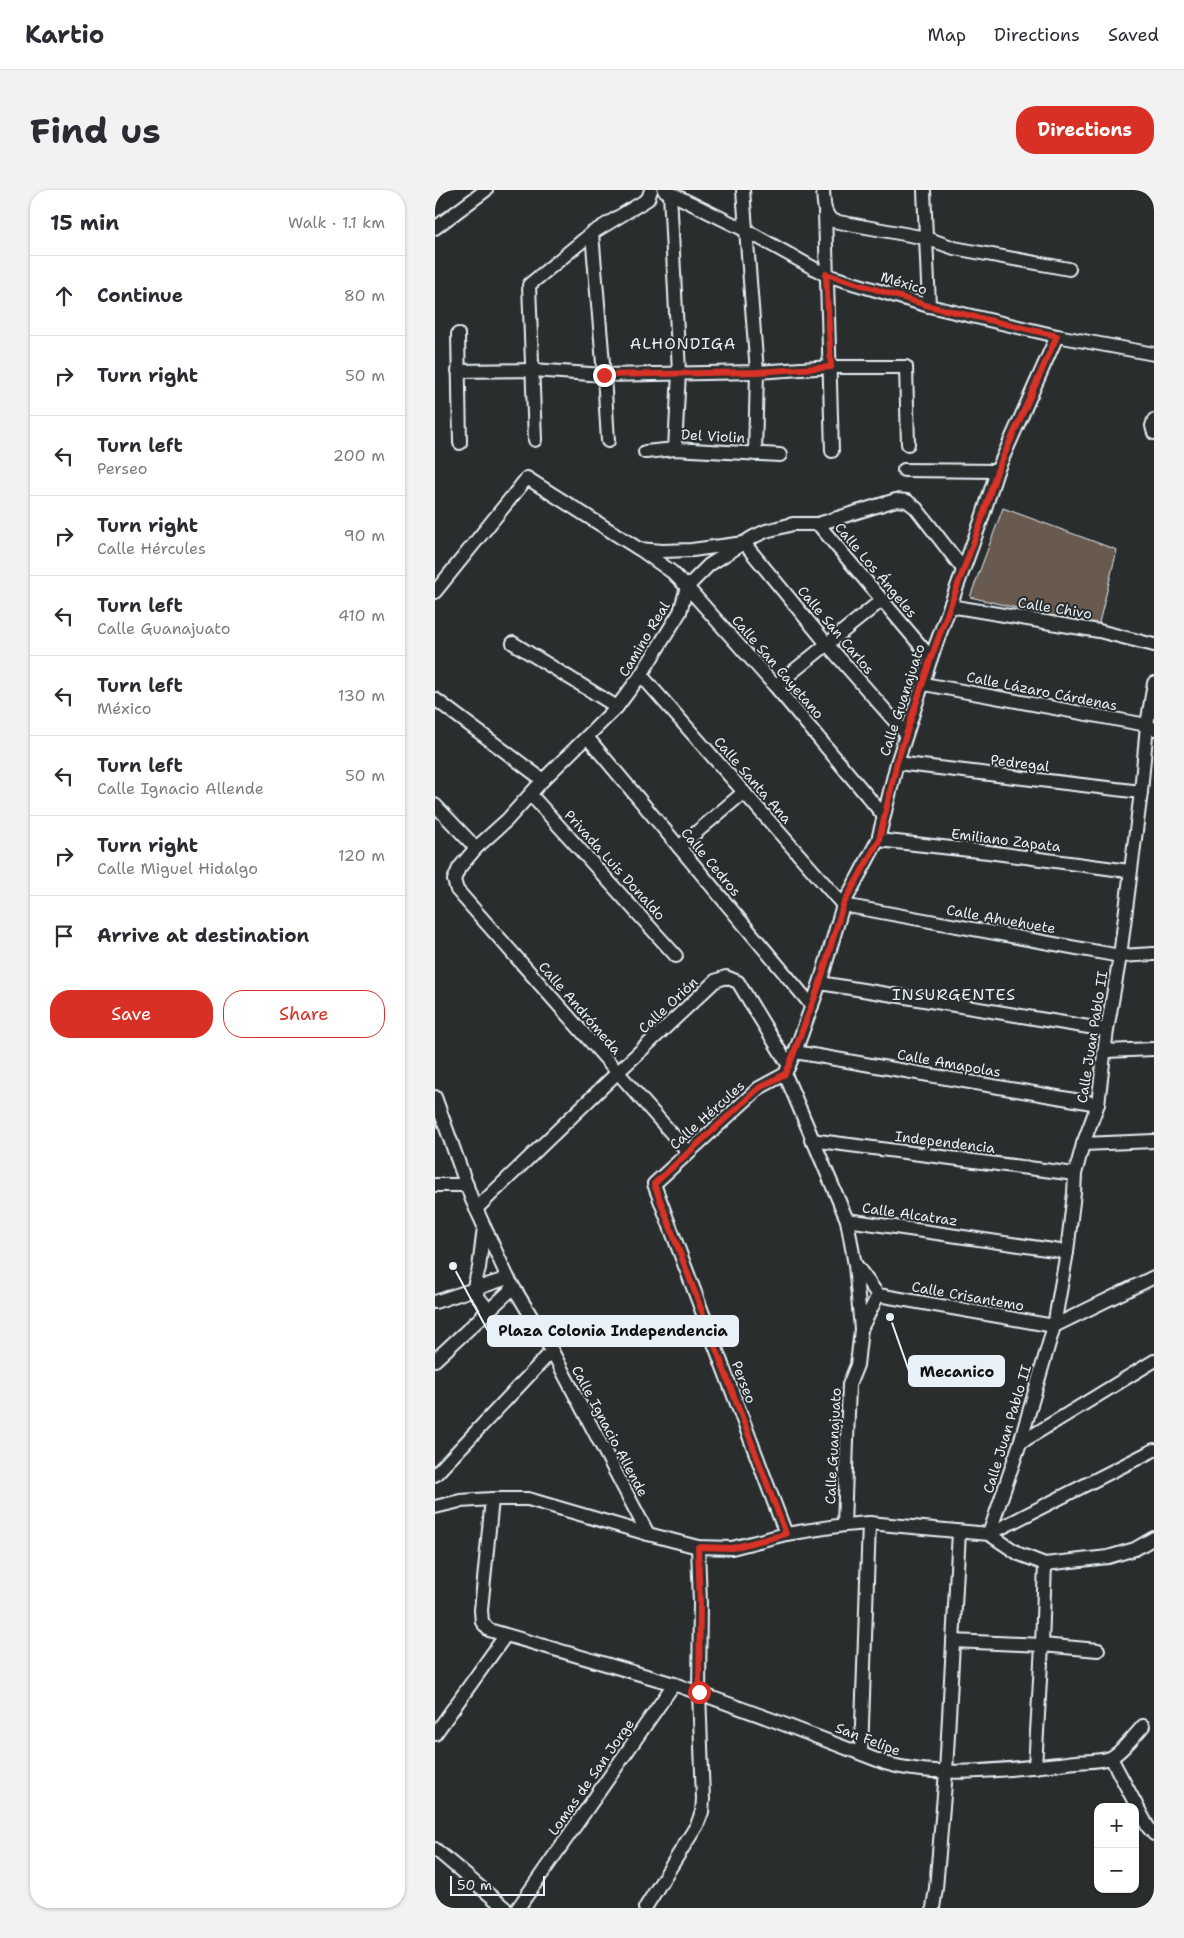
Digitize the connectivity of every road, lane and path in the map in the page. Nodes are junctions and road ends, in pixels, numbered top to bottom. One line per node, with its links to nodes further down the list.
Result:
1 (486, 190): 8 (street)
2 (651, 190): 10 (street)
3 (743, 190): 9 (street)
4 (823, 190): 7 (street)
5 (924, 190): 11 (street)
6 (667, 191): 9 (street, México); 21 (street)
7 (829, 217): 11 (street); 13 (street)
8 (435, 228)
9 (747, 231): 13 (street, México); 22 (street)
10 (592, 233): 19 (street); 23 (street)
11 (926, 238): 12 (street); 14 (street)
12 (1069, 269)
13 (826, 274): 14 (street, México); 18 (street)
14 (929, 306): 16 (street, México)
15 (458, 334): 20 (street)
16 (1057, 336): 17 (street, México); 36 (street, Calle Guanajuato)
17 (1154, 354)
18 (831, 367): 22 (street); 29 (street); 31 (street)
19 (533, 370): 20 (street); 23 (street); 26 (street)
20 (458, 371): 28 (street)
21 (679, 372): 22 (street); 23 (street); 30 (street)
22 (757, 372): 33 (street)
23 (604, 375): 27 (street)
24 (1154, 420): 25 (street)
25 (1154, 433)
26 (535, 440)
27 (608, 441)
28 (460, 443)
29 (908, 444)
30 (675, 449): 32 (street, Del Violin); 33 (street, Del Violin)
31 (833, 451)
32 (645, 452)
33 (755, 454): 34 (street, Del Violin)
34 (780, 455)
35 (904, 470): 36 (street)
36 (997, 471): 40 (street, Calle Guanajuato)
37 (818, 524): 38 (street, Camino Real); 40 (street, Camino Real); 43 (street, Calle Los Ángeles)
38 (744, 543): 39 (street, Calle San Cayetano); 41 (street, Camino Real); 46 (street, Calle San Carlos)
39 (639, 548): 41 (street, Calle San Cayetano); 42 (street, Calle San Cayetano)
40 (963, 569): 44 (street, Calle Guanajuato)
41 (687, 587): 49 (street, Camino Real); 52 (street, Calle San Cayetano)
42 (435, 592)
43 (882, 600): 46 (street); 48 (street, Calle Los Ángeles)
44 (951, 606): 47 (street, Calle Chivo); 48 (street, Calle Guanajuato)
45 (513, 643): 54 (street)
46 (827, 644): 52 (street); 56 (street, Calle San Carlos)
47 (1154, 645)
48 (931, 658): 51 (street, Calle Guanajuato)
49 (641, 675): 54 (street, Camino Real); 60 (street, Calle Santa Ana)
50 (1154, 683): 55 (street, Calle Juan Pablo II)
51 (924, 684): 55 (street, Calle Lázaro Cárdenas); 56 (street, Calle Guanajuato)
52 (775, 686): 64 (street, Calle San Cayetano)
53 (435, 699): 59 (street)
54 (617, 707): 57 (street, Camino Real)
55 (1150, 727): 61 (street, Calle Juan Pablo II)
56 (906, 734): 58 (street, Calle Guanajuato)
57 (587, 737): 59 (street, Camino Real); 66 (street, Calle Cedros)
58 (897, 762): 61 (street, Pedregal); 64 (street, Calle Guanajuato)
59 (543, 780): 62 (street, Camino Real)
60 (744, 792): 66 (street); 70 (street, Calle Santa Ana)
61 (1141, 792): 68 (street, Calle Juan Pablo II)
62 (531, 795): 67 (street, Camino Real); 72 (street, Privada Luis Donaldo)
63 (435, 805): 67 (street)
64 (884, 816): 65 (street, Calle Guanajuato)
65 (879, 840): 68 (street, Emiliano Zapata); 70 (street, Calle Guanajuato)
66 (679, 847): 75 (street, Calle Cedros)
67 (476, 848): 69 (street, Camino Real)
68 (1129, 871): 73 (street, Calle Juan Pablo II)
69 (454, 880): 81 (street, Calle Andrómeda)
70 (843, 905): 73 (street, Calle Ahuehuete); 74 (street, Calle Guanajuato)
71 (1154, 954): 73 (street, Calle Ahuehuete)
72 (677, 956)
73 (1119, 956): 76 (street, Calle Juan Pablo II)
74 (820, 983): 75 (street, Calle Guanajuato); 76 (street)
75 (812, 1006): 78 (street, Calle Guanajuato)
76 (1107, 1030): 79 (street, Calle Juan Pablo II)
77 (1154, 1049): 79 (street)
78 (795, 1052): 80 (street, Calle Guanajuato); 83 (street, Calle Amapolas)
79 (1105, 1052): 83 (street, Calle Juan Pablo II)
80 (787, 1070): 81 (street, Calle Orión); 85 (street, Calle Alcatraz); 88 (street, Calle Hércules)
81 (617, 1073): 88 (street, Calle Andrómeda); 93 (street, Calle Orión)
82 (435, 1097): 84 (street, Calle Ignacio Allende)
83 (1098, 1104): 87 (street, Calle Juan Pablo II)
84 (438, 1113): 92 (street, Calle Ignacio Allende)
85 (811, 1140): 89 (street, Independencia); 94 (street, Calle Alcatraz)
86 (1154, 1141): 87 (street)
87 (1083, 1144): 89 (street, Calle Juan Pablo II)
88 (688, 1152): 90 (street, Calle Hércules)
89 (1075, 1174): 96 (street, Calle Juan Pablo II)
90 (654, 1184): 118 (street, Perseo)
91 (435, 1185): 92 (street)
92 (467, 1185): 93 (street, Calle Ignacio Allende)
93 (476, 1209): 95 (street, Calle Ignacio Allende)
94 (847, 1220): 96 (street, Calle Alcatraz); 97 (street, Calle Guanajuato)
95 (484, 1227): 99 (street, Calle Ignacio Allende); 100 (street)
96 (1067, 1252): 104 (street, Calle Juan Pablo II)
97 (855, 1265): 101 (street); 105 (street, Calle Guanajuato)
98 (1154, 1277): 104 (street)
99 (510, 1283): 100 (street); 103 (street); 106 (street, Calle Ignacio Allende)
100 (473, 1290): 102 (street); 103 (street)
101 (878, 1295): 104 (street, Calle Crisantemo); 105 (street)
102 (435, 1302)
103 (489, 1311): 107 (street)
104 (1054, 1326): 109 (street, Calle Juan Pablo II)
105 (861, 1329): 115 (street, Calle Guanajuato)
106 (552, 1351): 111 (street); 117 (street, Calle Ignacio Allende)
107 (435, 1360)
108 (1154, 1361): 109 (street)
109 (1020, 1443): 119 (street, Calle Juan Pablo II)
110 (1154, 1450): 119 (street)
111 (435, 1476)
112 (492, 1498): 113 (street); 117 (street); 123 (street)
113 (435, 1507)
114 (869, 1523): 115 (street); 116 (street); 131 (street)
115 (844, 1525): 118 (street)
116 (959, 1532): 119 (street); 124 (street)
117 (648, 1534): 121 (street)
118 (786, 1534): 121 (street)
119 (989, 1534): 122 (street)
120 (1154, 1538): 122 (street)
121 (698, 1547): 128 (street)
122 (1045, 1564): 125 (street)
123 (505, 1636): 127 (street); 130 (street)
124 (953, 1641): 125 (street); 134 (street)
125 (1042, 1644): 126 (street); 133 (street)
126 (1098, 1650)
127 (674, 1684): 128 (street); 138 (street, Lomas de San Jorge)
128 (699, 1692): 131 (street, San Felipe); 139 (street)
129 (1143, 1726): 132 (street)
130 (435, 1734)
131 (861, 1753): 134 (street, San Felipe)
132 (1111, 1758): 133 (street, San Felipe); 135 (street)
133 (1035, 1767): 134 (street, San Felipe)
134 (946, 1772): 140 (street)
135 (1154, 1834)
136 (435, 1849): 137 (street)
137 (503, 1907)
138 (518, 1908)
139 (645, 1908)
140 (933, 1908)

